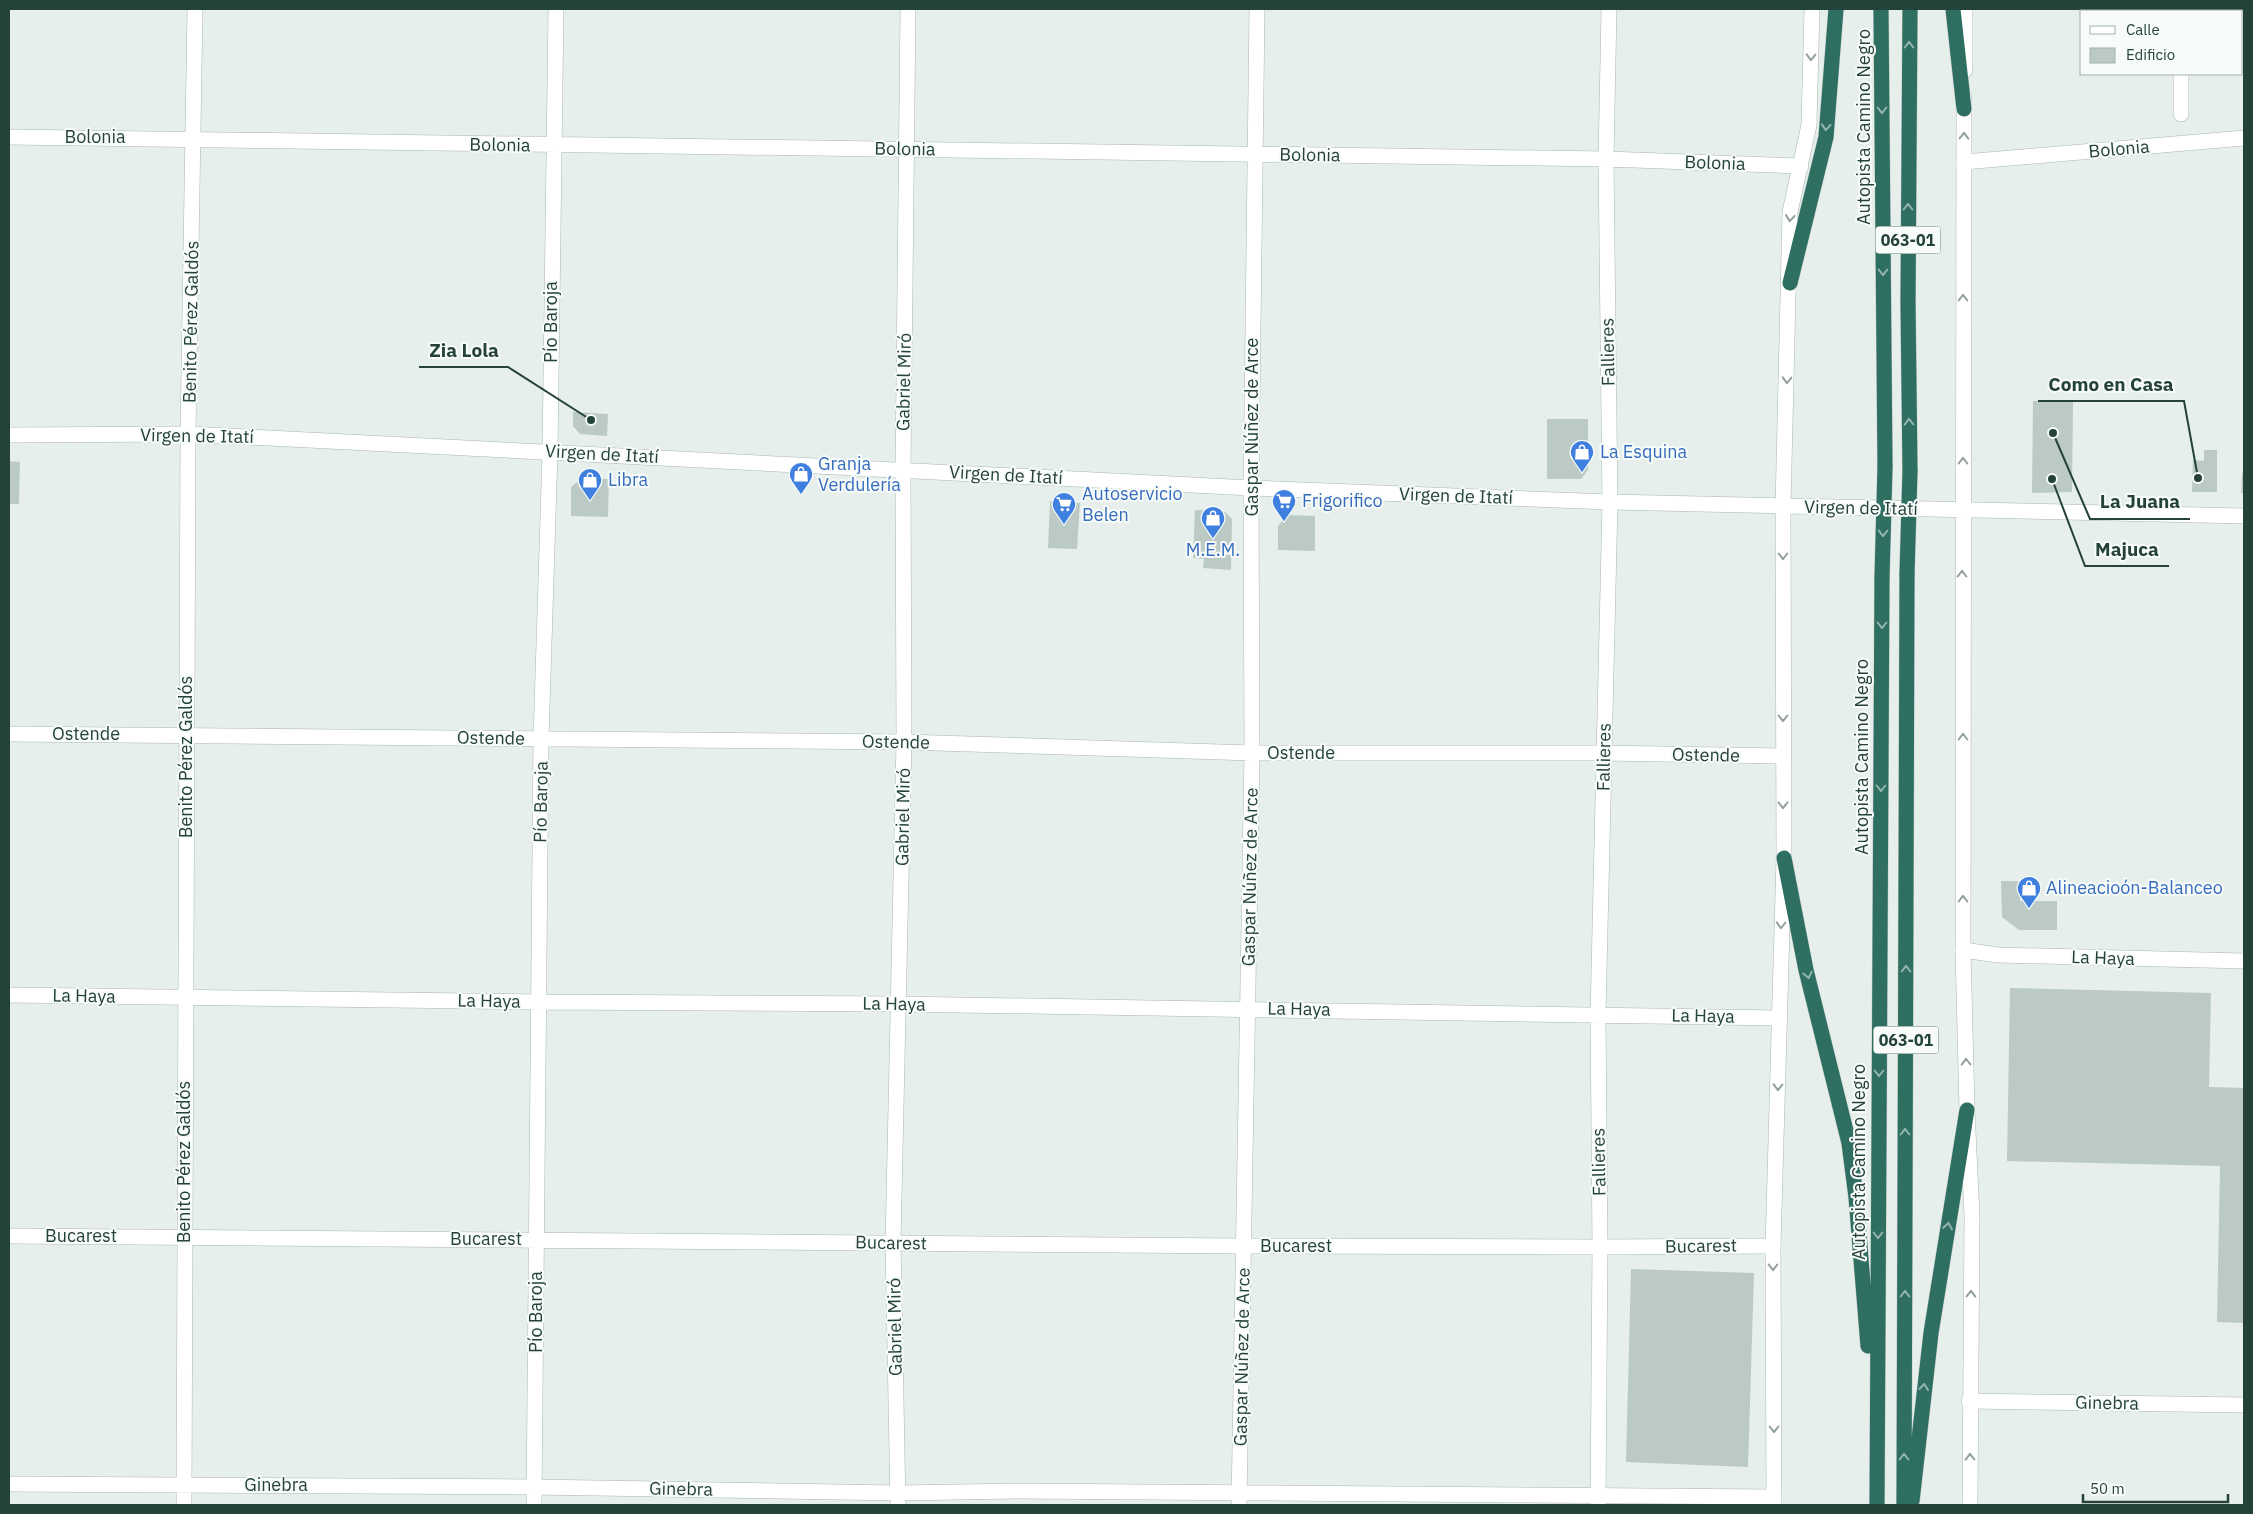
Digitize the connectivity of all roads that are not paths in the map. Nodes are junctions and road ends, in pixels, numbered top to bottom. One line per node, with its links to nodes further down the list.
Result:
1 (195, 9): 16 (street, Benito Pérez Galdós)
2 (556, 9): 18 (street, Pío Baroja)
3 (908, 9): 19 (street, Gabriel Miró)
4 (1256, 9): 20 (street, Gaspar Núñez de Arce)
5 (1609, 9): 21 (street, Fallieres)
6 (1812, 9): 23 (street, one-way to 23)
7 (1836, 9): 24 (highway, one-way to 24)
8 (1881, 9): 61 (highway, Autopista Camino Negro / 063-01, one-way to 61, bridge)
9 (1910, 9): 72 (highway, 063-01, one-way to 9, bridge)
10 (1953, 9): 13 (highway)
11 (1965, 9): 13 (street)
12 (2181, 75): 14 (street)
13 (1964, 109): 22 (street, one-way to 13)
14 (2181, 114)
15 (9, 137): 16 (street, Bolonia)
16 (194, 138): 18 (street, Bolonia); 25 (street, Benito Pérez Galdós)
17 (2244, 138): 22 (street, Bolonia)
18 (553, 146): 19 (street, Bolonia); 27 (street, Pío Baroja)
19 (907, 149): 20 (street, Bolonia); 28 (street, Gabriel Miró)
20 (1255, 154): 21 (street, Bolonia); 29 (street, Gaspar Núñez de Arce)
21 (1606, 159): 23 (street, Bolonia); 30 (street, Fallieres)
22 (1964, 162): 32 (street, one-way to 22)
23 (1801, 166): 24 (street, one-way to 24)
24 (1790, 283): 31 (street, one-way to 31)
25 (188, 434): 26 (street, Virgen de Itatí); 27 (street, Virgen de Itatí); 35 (street, Benito Pérez Galdós)
26 (9, 435)
27 (550, 452): 28 (street, Virgen de Itatí); 36 (street, Pío Baroja)
28 (903, 470): 29 (street, Virgen de Itatí); 37 (street, Gabriel Miró)
29 (1251, 488): 30 (street, Virgen de Itatí); 38 (street, Gaspar Núñez de Arce)
30 (1610, 502): 31 (street, Virgen de Itatí); 39 (street, Fallieres)
31 (1783, 507): 32 (street, Virgen de Itatí); 40 (street, one-way to 40)
32 (1962, 510): 33 (street, Virgen de Itatí); 42 (street, one-way to 32)
33 (2244, 516)
34 (9, 734): 35 (street, Ostende)
35 (186, 735): 36 (street, Ostende); 45 (street, Benito Pérez Galdós)
36 (541, 739): 37 (street, Ostende); 46 (street, Pío Baroja)
37 (904, 742): 38 (street, Ostende); 47 (street, Gabriel Miró)
38 (1252, 753): 39 (street, Ostende); 48 (street, Gaspar Núñez de Arce)
39 (1604, 753): 40 (street, Ostende); 49 (street, Fallieres)
40 (1783, 756): 41 (street, one-way to 41)
41 (1784, 858): 50 (street, one-way to 50); 61 (highway, one-way to 61)
42 (1963, 950): 43 (street, La Haya); 51 (street, one-way to 42)
43 (2244, 962)
44 (9, 995): 45 (street, La Haya)
45 (185, 997): 46 (street, La Haya); 53 (street, Benito Pérez Galdós)
46 (539, 1002): 47 (street, La Haya); 54 (street, Pío Baroja)
47 (900, 1004): 48 (street, La Haya); 55 (street, Gabriel Miró)
48 (1248, 1008): 49 (street, La Haya); 56 (street, Gaspar Núñez de Arce)
49 (1598, 1015): 50 (street, La Haya); 58 (street, Fallieres)
50 (1778, 1018): 57 (street, one-way to 57)
51 (1966, 1110): 59 (street, one-way to 51); 73 (highway, one-way to 51)
52 (9, 1236): 53 (street, Bucarest)
53 (184, 1237): 54 (street, Bucarest); 63 (street, Benito Pérez Galdós)
54 (537, 1239): 55 (street, Bucarest); 64 (street, Pío Baroja)
55 (894, 1243): 56 (street, Bucarest); 66 (street, Gabriel Miró)
56 (1244, 1246): 58 (street, Bucarest); 65 (street, Gaspar Núñez de Arce)
57 (1773, 1246): 58 (street, Bucarest); 68 (street, one-way to 68)
58 (1600, 1247): 67 (street, Fallieres)
59 (1969, 1401): 60 (street, Ginebra); 74 (street, one-way to 59)
60 (2244, 1405)
61 (1876, 1442): 71 (highway, Autopista Camino Negro / 063-01)
62 (9, 1484): 63 (street, Ginebra)
63 (184, 1484): 64 (street, Ginebra); 69 (street, Benito Pérez Galdós)
64 (535, 1487): 66 (street, Ginebra); 70 (street, Pío Baroja)
65 (1239, 1498): 66 (street, Ginebra); 67 (street, Ginebra)
66 (898, 1499)
67 (1598, 1500): 68 (street, Ginebra)
68 (1774, 1501)
69 (184, 1505)
70 (534, 1505)
71 (1877, 1505)
72 (1904, 1505)
73 (1912, 1505)
74 (1970, 1505)

